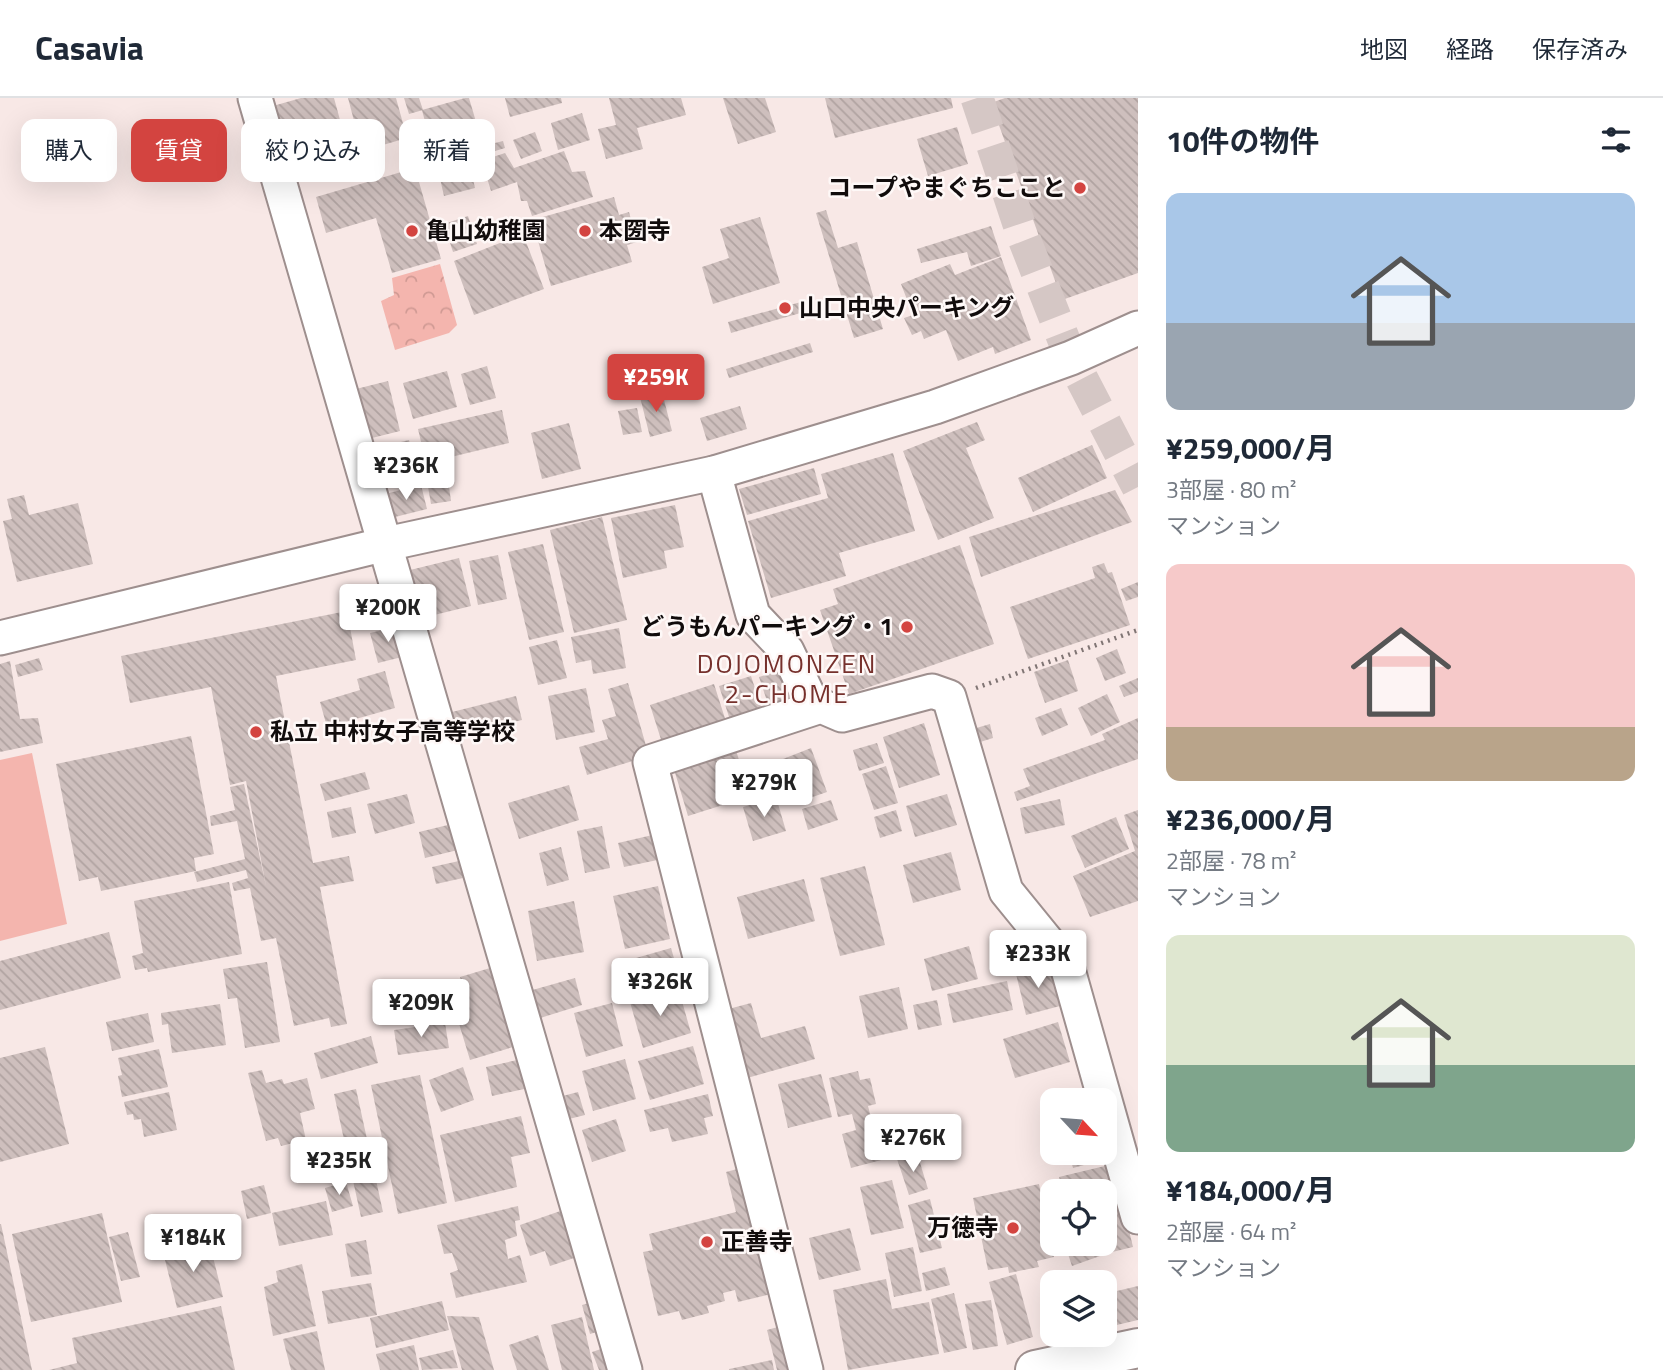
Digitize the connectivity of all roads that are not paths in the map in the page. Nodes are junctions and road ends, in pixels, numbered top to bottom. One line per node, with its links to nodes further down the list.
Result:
1 (255, 98): 4 (street)
2 (1138, 328): 3 (street)
3 (714, 473): 4 (street); 6 (street)
4 (386, 544): 5 (street); 9 (street)
5 (0, 638)
6 (821, 706): 7 (street); 10 (street)
7 (1138, 1217)
8 (1138, 1348): 11 (main road)
9 (625, 1370)
10 (806, 1370)
11 (1035, 1370)

